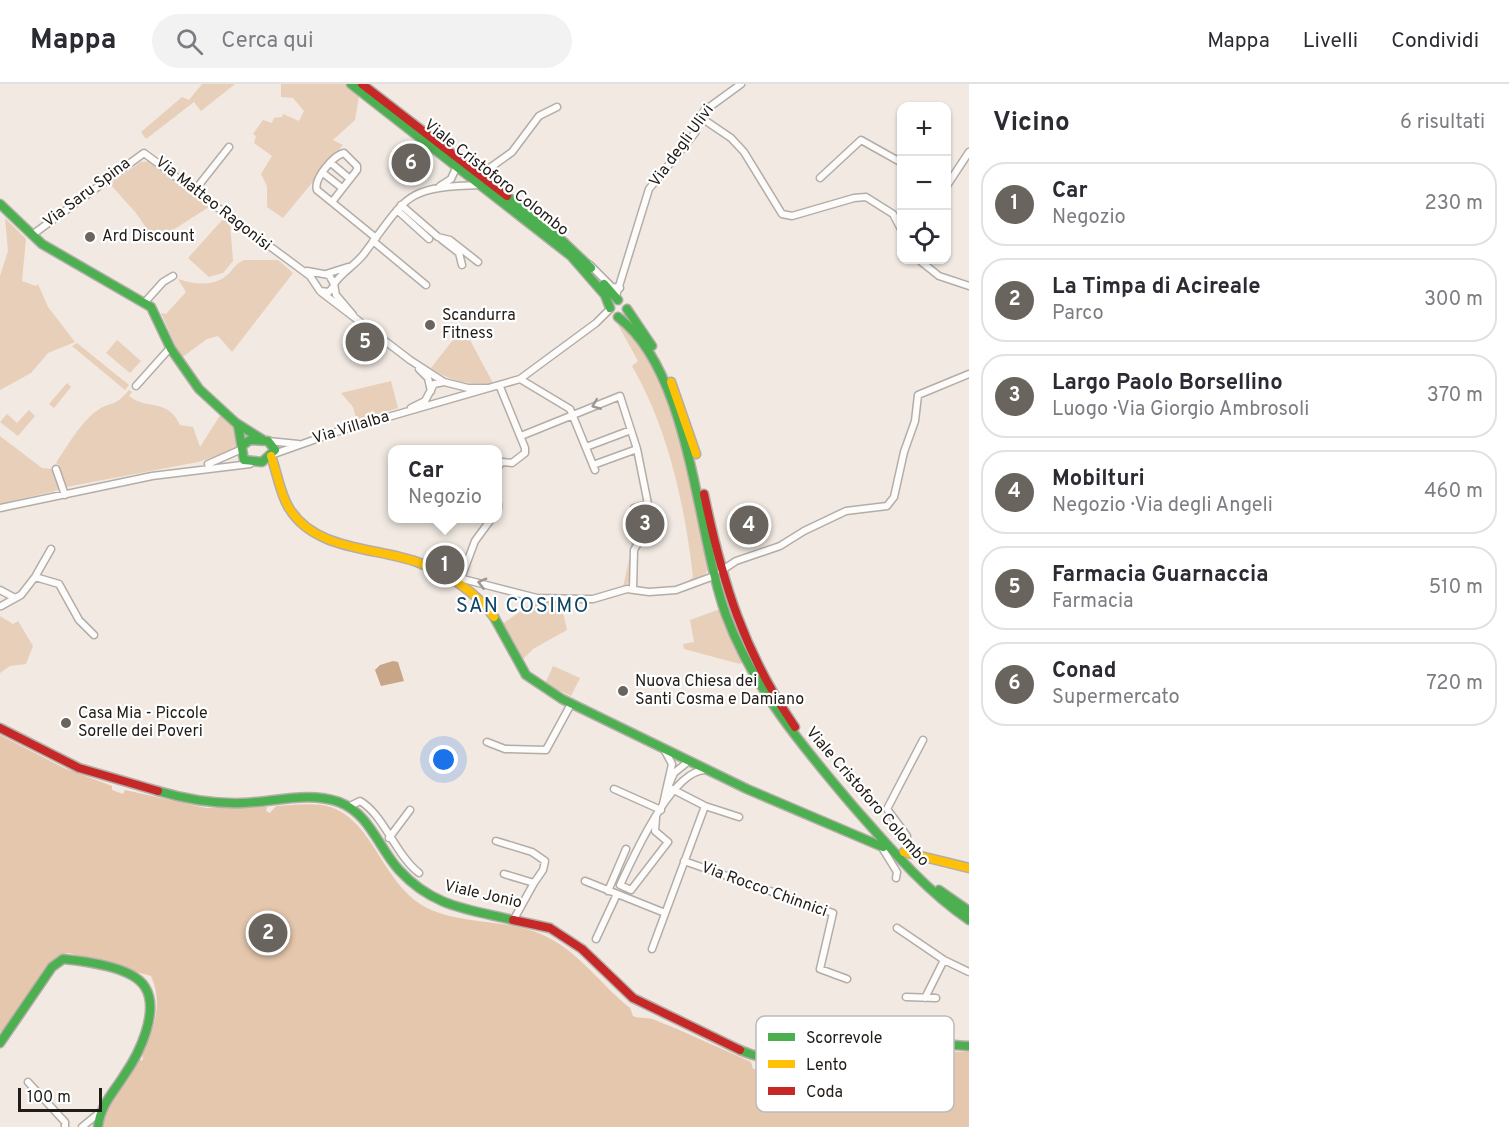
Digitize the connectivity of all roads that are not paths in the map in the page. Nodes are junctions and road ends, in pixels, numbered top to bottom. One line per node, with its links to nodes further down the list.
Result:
1 (351, 84): 11 (main road, Viale Cristoforo Colombo)
2 (363, 84): 13 (main road, Viale Cristoforo Colombo)
3 (741, 84): 5 (street, Via degli Ulivi)
4 (557, 107): 13 (street)
5 (700, 117): 24 (street); 40 (street, Via degli Ulivi)
6 (229, 147): 20 (street)
7 (969, 152): 16 (street)
8 (144, 153): 20 (street, Via Matteo Ragonisi); 25 (street, Via Saru Spina)
9 (897, 160): 14 (street)
10 (331, 164): 12 (street); 15 (street); 15 (street)
11 (457, 166): 17 (main road, Viale Cristoforo Colombo); 18 (street)
12 (323, 173): 19 (street); 21 (street)
13 (480, 175): 40 (main road, Viale Cristoforo Colombo)
14 (820, 178)
15 (350, 179): 19 (street)
16 (951, 179)
17 (483, 185): 18 (street); 42 (main road, Viale Cristoforo Colombo)
18 (439, 186): 23 (street)
19 (342, 188): 21 (street)
20 (195, 190): 33 (street, Via Matteo Ragonisi)
21 (332, 202): 27 (street)
22 (0, 204): 25 (main road)
23 (399, 207): 26 (street); 27 (street); 28 (street)
24 (897, 222)
25 (32, 235): 41 (main road)
26 (438, 237): 29 (street); 31 (street)
27 (374, 239): 32 (street); 37 (street)
28 (429, 239)
29 (478, 262)
30 (925, 264): 38 (street)
31 (462, 265)
32 (351, 266): 34 (street); 36 (street)
33 (297, 268): 34 (street); 39 (street, Via Matteo Ragonisi)
34 (324, 274): 36 (street); 39 (street)
35 (173, 276): 41 (street)
36 (334, 285): 39 (street); 43 (street)
37 (426, 285)
38 (969, 286)
39 (318, 287): 43 (street, Via Matteo Ragonisi)
40 (621, 297): 42 (main road); 42 (main road); 75 (main road, Viale Cristoforo Colombo)
41 (145, 302): 44 (main road)
42 (613, 312): 47 (street); 75 (main road, Viale Cristoforo Colombo)
43 (353, 315): 45 (street)
44 (170, 348): 49 (street); 55 (main road)
45 (410, 360): 48 (street); 51 (street)
46 (969, 374): 75 (street)
47 (520, 379): 50 (street); 54 (street)
48 (445, 383): 50 (street); 51 (street); 52 (street)
49 (136, 386)
50 (497, 388): 52 (street); 57 (street)
51 (431, 392): 52 (street); 53 (street)
52 (443, 401): 53 (street)
53 (402, 412): 59 (street, Via Villalba)
54 (573, 415): 56 (street, one-way to 54); 57 (street); 61 (street)
55 (236, 422): 58 (main road); 60 (main road)
56 (631, 430): 61 (street); 62 (street)
57 (521, 436): 64 (street)
58 (266, 440): 59 (street); 60 (main road); 63 (main road)
59 (299, 444): 63 (street, Via Villalba)
60 (242, 447): 65 (main road); 66 (street)
61 (586, 447): 62 (street)
62 (637, 449): 70 (street)
63 (272, 455): 65 (main road); 68 (main road)
64 (502, 462)
65 (256, 463): 66 (street); 68 (main road)
66 (200, 468): 69 (street)
67 (56, 469): 69 (street)
68 (276, 478): 77 (main road)
69 (65, 495): 71 (street)
70 (648, 501): 73 (street); 73 (street)
71 (0, 508)
72 (489, 523): 77 (street)
73 (642, 537): 78 (street)
74 (51, 549): 76 (street)
75 (717, 574): 78 (street); 114 (main road, Viale Cristoforo Colombo); 117 (main road, Viale Cristoforo Colombo)
76 (35, 577): 80 (street); 82 (street)
77 (461, 580): 78 (street, one-way to 77); 83 (main road)
78 (633, 589)
79 (2, 590): 80 (street); 81 (street)
80 (15, 598): 81 (street)
81 (1, 607)
82 (94, 635)
83 (571, 704): 86 (street); 87 (main road)
84 (0, 728): 95 (main road, Viale Jonio)
85 (923, 740): 104 (street)
86 (487, 742)
87 (660, 746): 88 (main road); 91 (street)
88 (689, 761): 89 (main road); 90 (street); 91 (street)
89 (707, 770): 90 (street); 102 (main road)
90 (681, 782): 93 (street)
91 (668, 787): 93 (street); 97 (street)
92 (614, 789): 97 (street)
93 (675, 790): 94 (street); 97 (street)
94 (705, 806): 98 (street); 105 (street)
95 (348, 807): 100 (street); 116 (main road, Viale Jonio)
96 (410, 810): 100 (street)
97 (661, 810): 99 (street)
98 (739, 817)
99 (656, 818): 99 (street)
100 (389, 838): 107 (street)
101 (496, 841): 111 (street)
102 (882, 847): 109 (street)
103 (626, 849): 112 (street)
104 (905, 852): 106 (main road)
105 (684, 861): 115 (street); 123 (street, Via Rocco Chinnici)
106 (969, 867)
107 (419, 873)
108 (504, 874): 111 (street)
109 (896, 878)
110 (585, 881): 112 (street)
111 (534, 883): 116 (street)
112 (608, 891): 113 (street)
113 (617, 894): 115 (street); 119 (street)
114 (969, 912)
115 (665, 913): 120 (street)
116 (514, 918): 130 (main road, Viale Jonio)
117 (969, 920)
118 (897, 928): 121 (street)
119 (596, 939)
120 (652, 949)
121 (944, 960): 122 (street); 125 (street)
122 (969, 972)
123 (847, 979)
124 (906, 997): 125 (street)
125 (925, 998): 126 (street)
126 (936, 998)
127 (0, 1043): 132 (main road)
128 (954, 1045): 129 (main road, Viale Jonio)
129 (969, 1046)
130 (756, 1057)
131 (28, 1082): 133 (street)
132 (99, 1113): 134 (street); 135 (main road)
133 (65, 1127)
134 (81, 1127)
135 (98, 1127)

